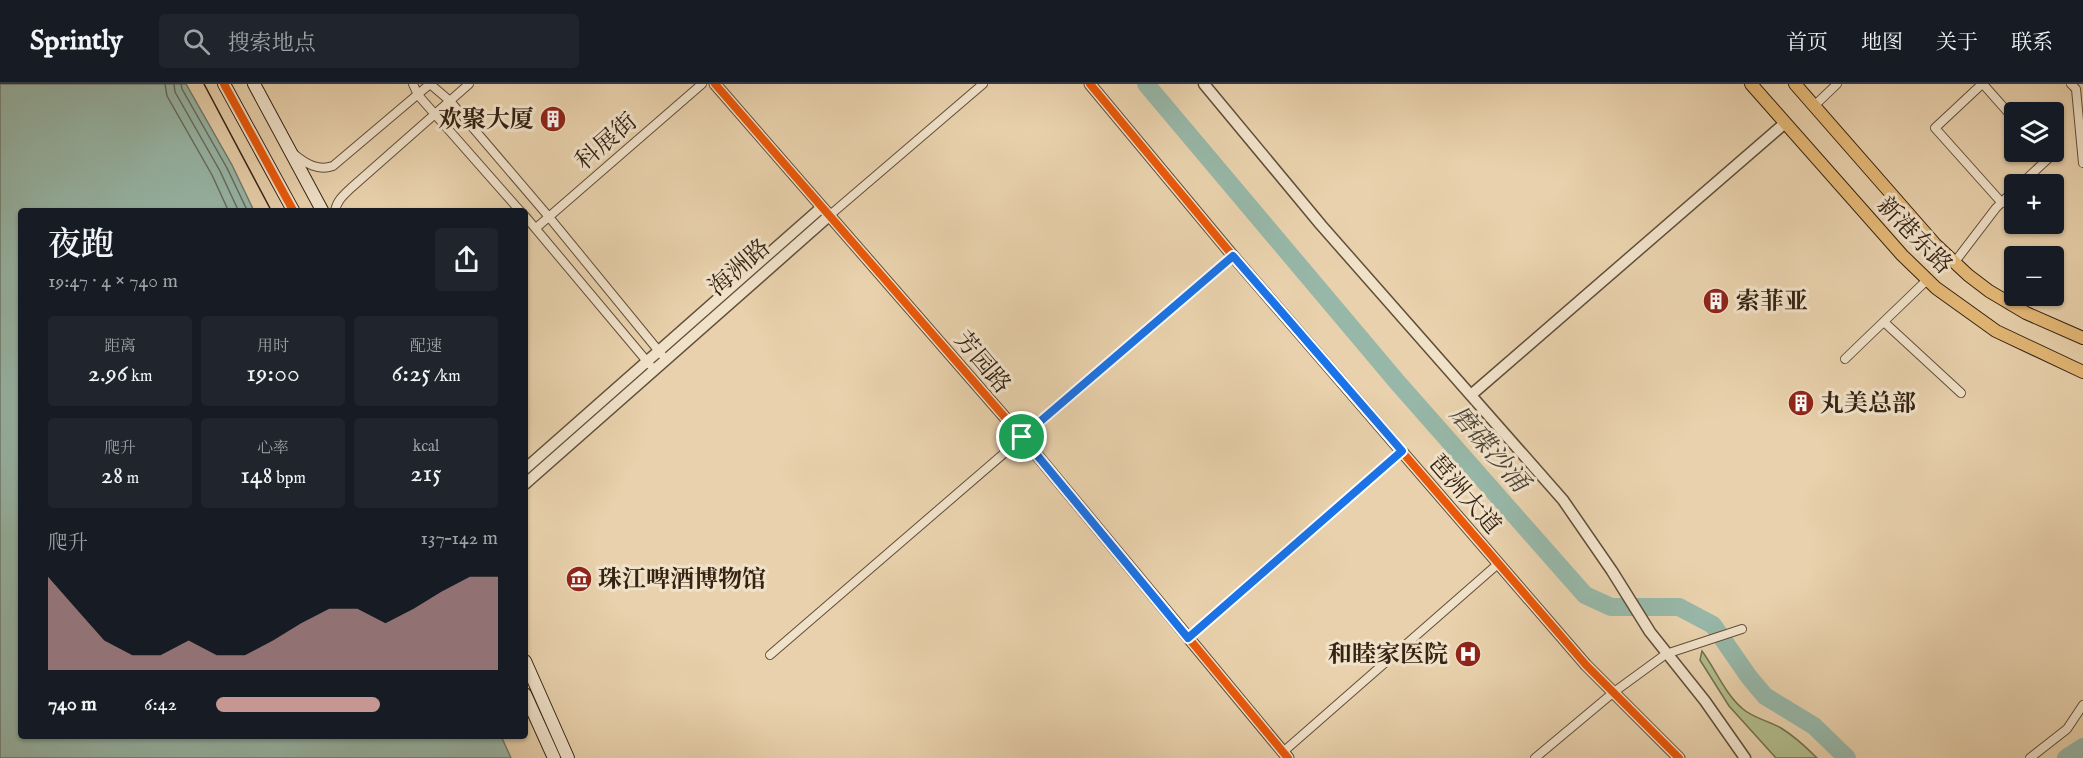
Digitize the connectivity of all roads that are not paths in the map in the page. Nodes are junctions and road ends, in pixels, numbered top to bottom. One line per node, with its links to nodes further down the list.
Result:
1 (224, 84): 28 (main road)
2 (254, 84): 23 (main road)
3 (413, 84): 16 (street)
4 (430, 84): 16 (street); 18 (street)
5 (470, 84): 18 (street)
6 (702, 84): 33 (street, 科展街)
7 (716, 84): 32 (street, 芳园路)
8 (983, 84): 32 (street, 海洲路)
9 (1090, 84): 36 (street, 琶洲大道)
10 (1204, 84): 46 (street)
11 (1751, 84): 22 (main road, 新港东路)
12 (1795, 84): 19 (main road, 新港东路)
13 (1837, 84): 19 (street)
14 (1983, 84): 20 (street); 27 (street)
15 (2074, 87): 17 (street); 25 (street)
16 (418, 94): 21 (street); 23 (street)
17 (2083, 97)
18 (450, 102): 21 (street); 33 (street)
19 (1814, 106): 37 (main road, 新港东路)
20 (2004, 108)
21 (435, 115): 30 (street); 31 (street)
22 (1785, 123): 38 (main road, 新港东路); 46 (street)
23 (291, 151): 29 (main road)
24 (2042, 162): 26 (street)
25 (2083, 163)
26 (2030, 174)
27 (2002, 203): 37 (street)
28 (292, 208)
29 (321, 208)
30 (335, 208)
31 (517, 208)
32 (826, 211): 41 (street, 海洲路); 47 (street, 芳园路)
33 (549, 217): 35 (street, 科展街); 41 (street)
34 (528, 219): 35 (street)
35 (536, 228): 43 (street)
36 (1233, 256): 47 (street); 48 (street, 琶洲大道)
37 (1954, 263): 40 (main road, 新港东路)
38 (1927, 280): 39 (street); 44 (main road, 新港东路)
39 (1884, 322): 42 (street); 45 (street)
40 (2083, 338)
41 (662, 356): 43 (street, 海洲路)
42 (1845, 359)
43 (651, 366): 49 (street, 海洲路); 50 (street, 海洲路)
44 (2083, 372)
45 (1961, 393)
46 (1472, 396): 54 (street)
47 (1022, 437): 53 (street, 芳园路); 55 (street)
48 (1402, 451): 51 (street, 琶洲大道); 53 (street)
49 (528, 467)
50 (528, 481)
51 (1499, 564): 57 (street, 琶洲大道); 60 (street)
52 (1742, 629): 54 (street)
53 (1188, 638): 60 (street, 芳园路)
54 (1666, 654): 57 (street); 65 (street)
55 (770, 655)
56 (528, 668): 62 (main road)
57 (1614, 692): 63 (street); 64 (street, 琶洲大道)
58 (528, 701): 61 (main road)
59 (2083, 705): 66 (street)
60 (1285, 755)
61 (554, 758)
62 (568, 758)
63 (1535, 758)
64 (1678, 758)
65 (1745, 758)
66 (2030, 758)

